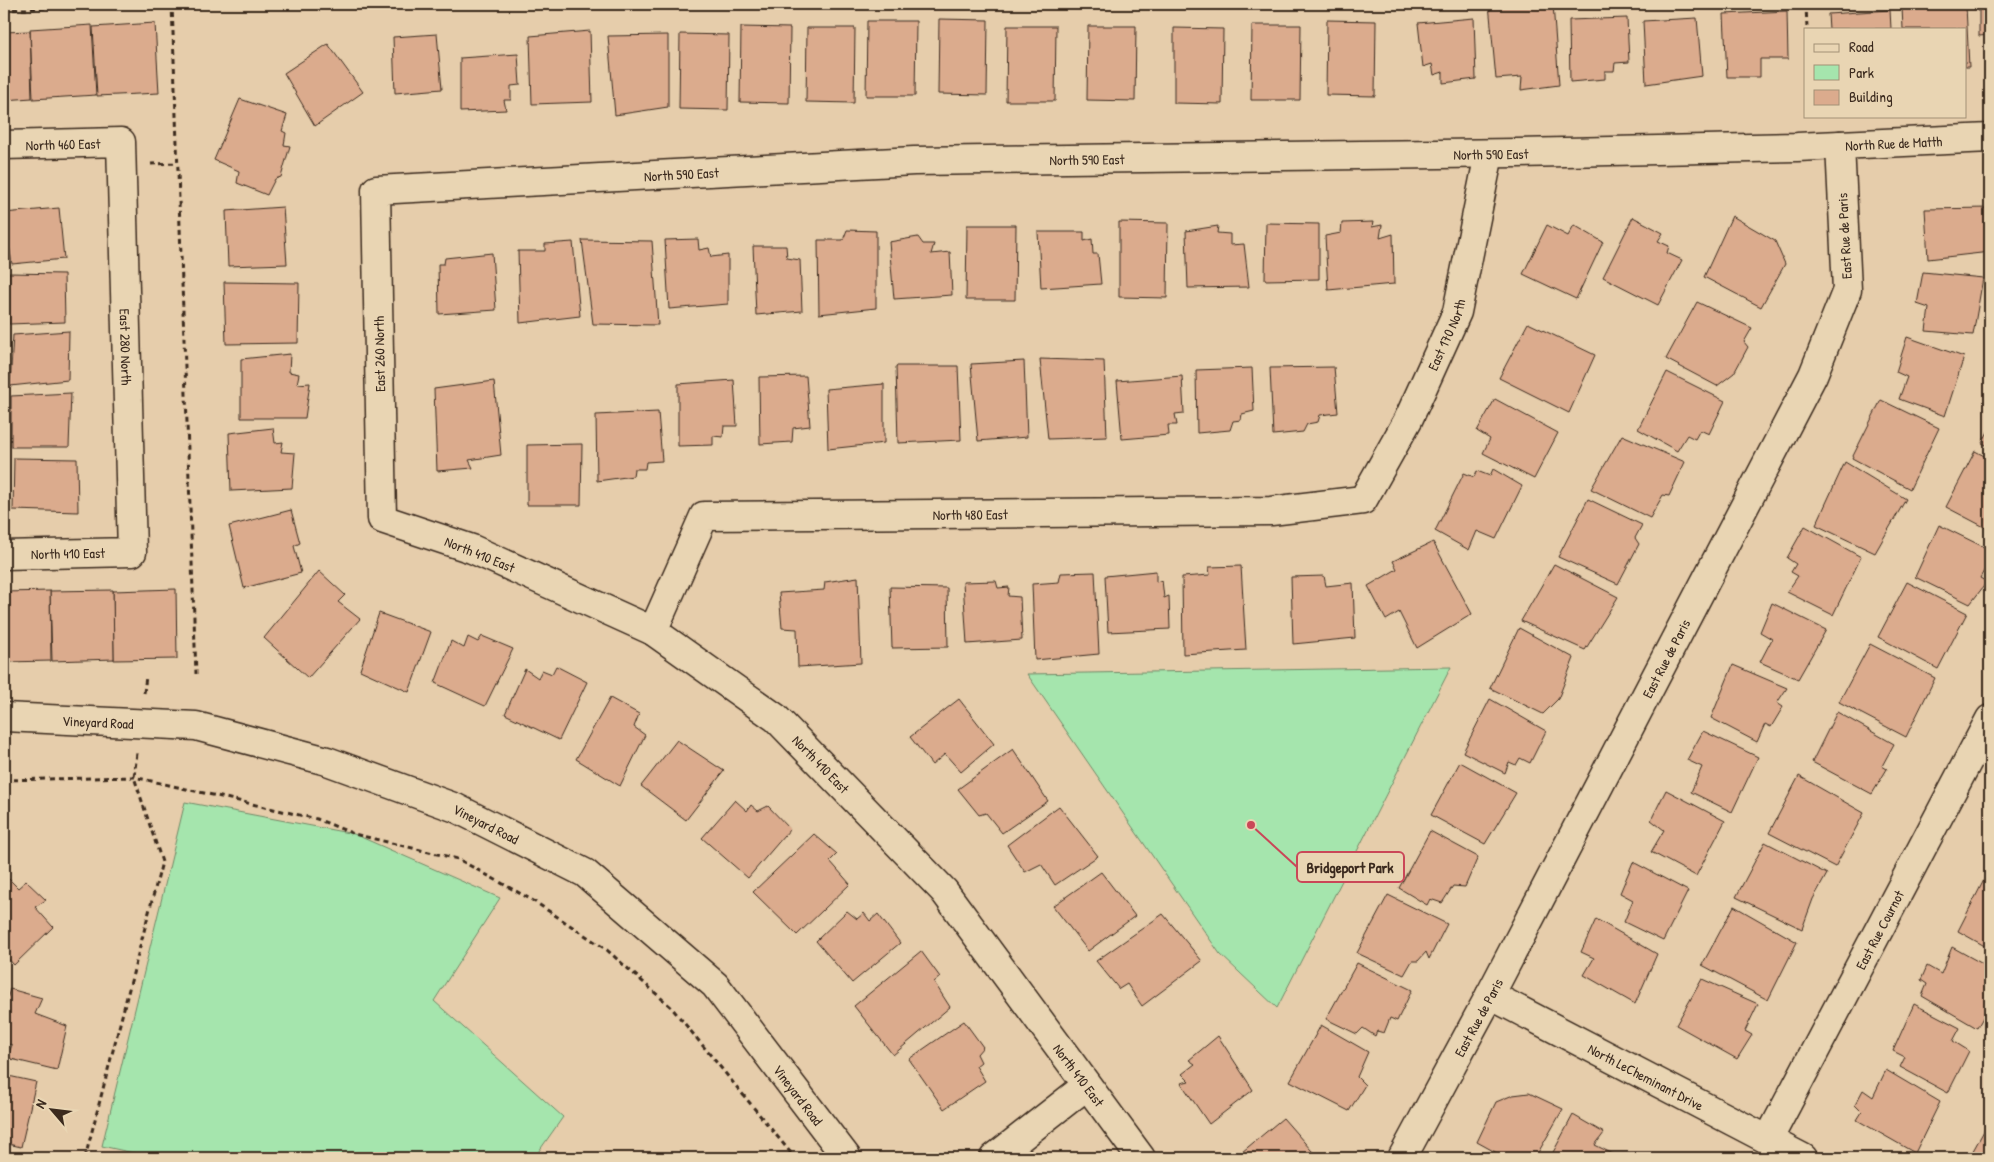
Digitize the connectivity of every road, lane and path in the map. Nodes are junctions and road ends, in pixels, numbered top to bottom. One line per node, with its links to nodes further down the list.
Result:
1 (127, 4): 4 (path)
2 (172, 4): 18 (path)
3 (1806, 4): 5 (path)
4 (4, 10)
5 (1807, 28)
6 (1990, 138): 9 (street, North Rue de Matth)
7 (121, 142): 8 (street, North 460 East); 15 (street, East 280 North)
8 (4, 145)
9 (1840, 145): 10 (street, North Rue de Matth); 23 (street, East Rue de Paris)
10 (1797, 147): 11 (street, North 590 East)
11 (1489, 154): 12 (street, North 590 East); 13 (street, East 170 North)
12 (376, 190): 14 (street, East 260 North)
13 (1363, 500): 17 (street, North 480 East)
14 (382, 519): 17 (street, North 410 East)
15 (132, 552): 16 (street, North 410 East)
16 (4, 554)
17 (653, 631): 24 (street, North 410 East)
18 (196, 674)
19 (4, 717): 29 (street, Vineyard Road)
20 (1990, 720): 25 (street, East Rue Cournot)
21 (134, 777): 22 (path); 27 (path); 28 (path)
22 (4, 780)
23 (1490, 995): 25 (street, North LeCheminant Drive); 26 (street, East Rue de Paris)
24 (1086, 1086): 30 (street); 31 (street, North 410 East)
25 (1768, 1140): 32 (street, North LeCheminant Drive)
26 (1404, 1154)
27 (86, 1158)
28 (794, 1158)
29 (847, 1158)
30 (994, 1158)
31 (1141, 1158)
32 (1803, 1158)

